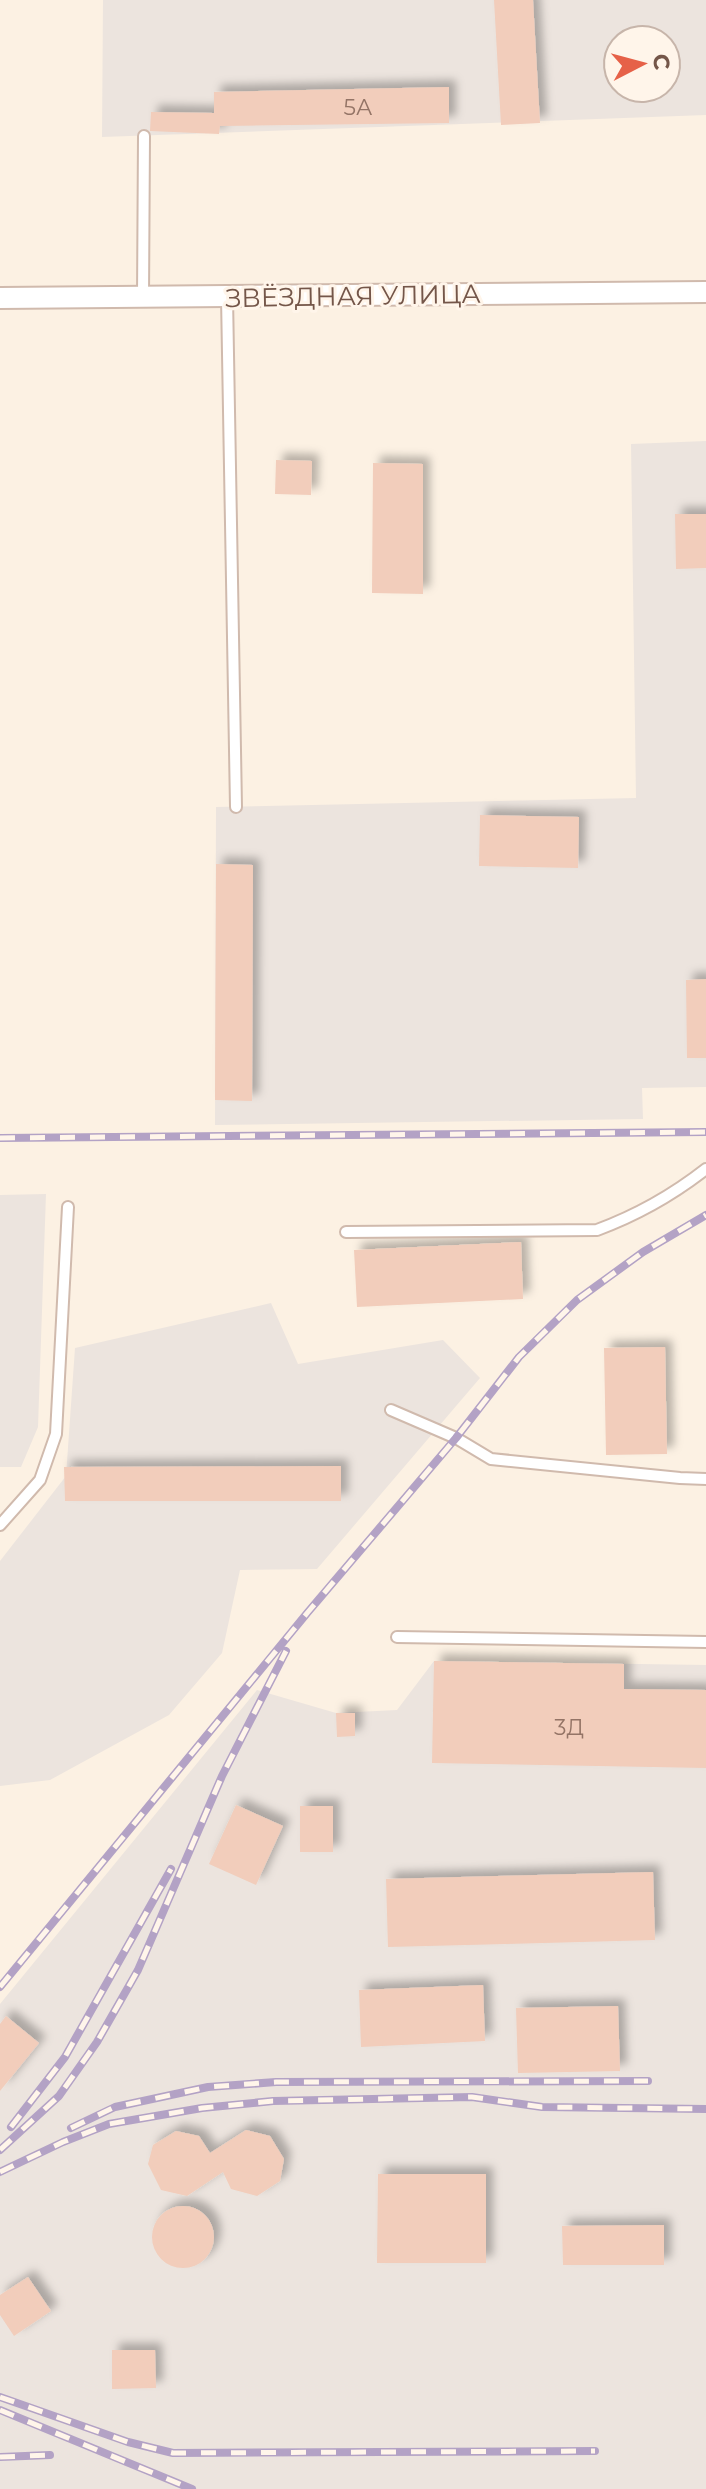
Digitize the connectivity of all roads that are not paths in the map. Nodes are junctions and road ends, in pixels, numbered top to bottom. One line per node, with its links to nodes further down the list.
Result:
1 (144, 136): 5 (lane)
2 (706, 292): 3 (street, ЗВЁЗДНАЯ УЛИЦА)
3 (227, 297): 5 (street, ЗВЁЗДНАЯ УЛИЦА); 6 (lane)
4 (0, 298): 5 (street, ЗВЁЗДНАЯ УЛИЦА)
5 (143, 298)
6 (236, 807)
7 (706, 1169): 9 (lane)
8 (68, 1207): 12 (lane)
9 (346, 1232)
10 (391, 1410): 11 (lane)
11 (706, 1479)
12 (0, 1525)
13 (397, 1637): 14 (lane)
14 (706, 1642)

